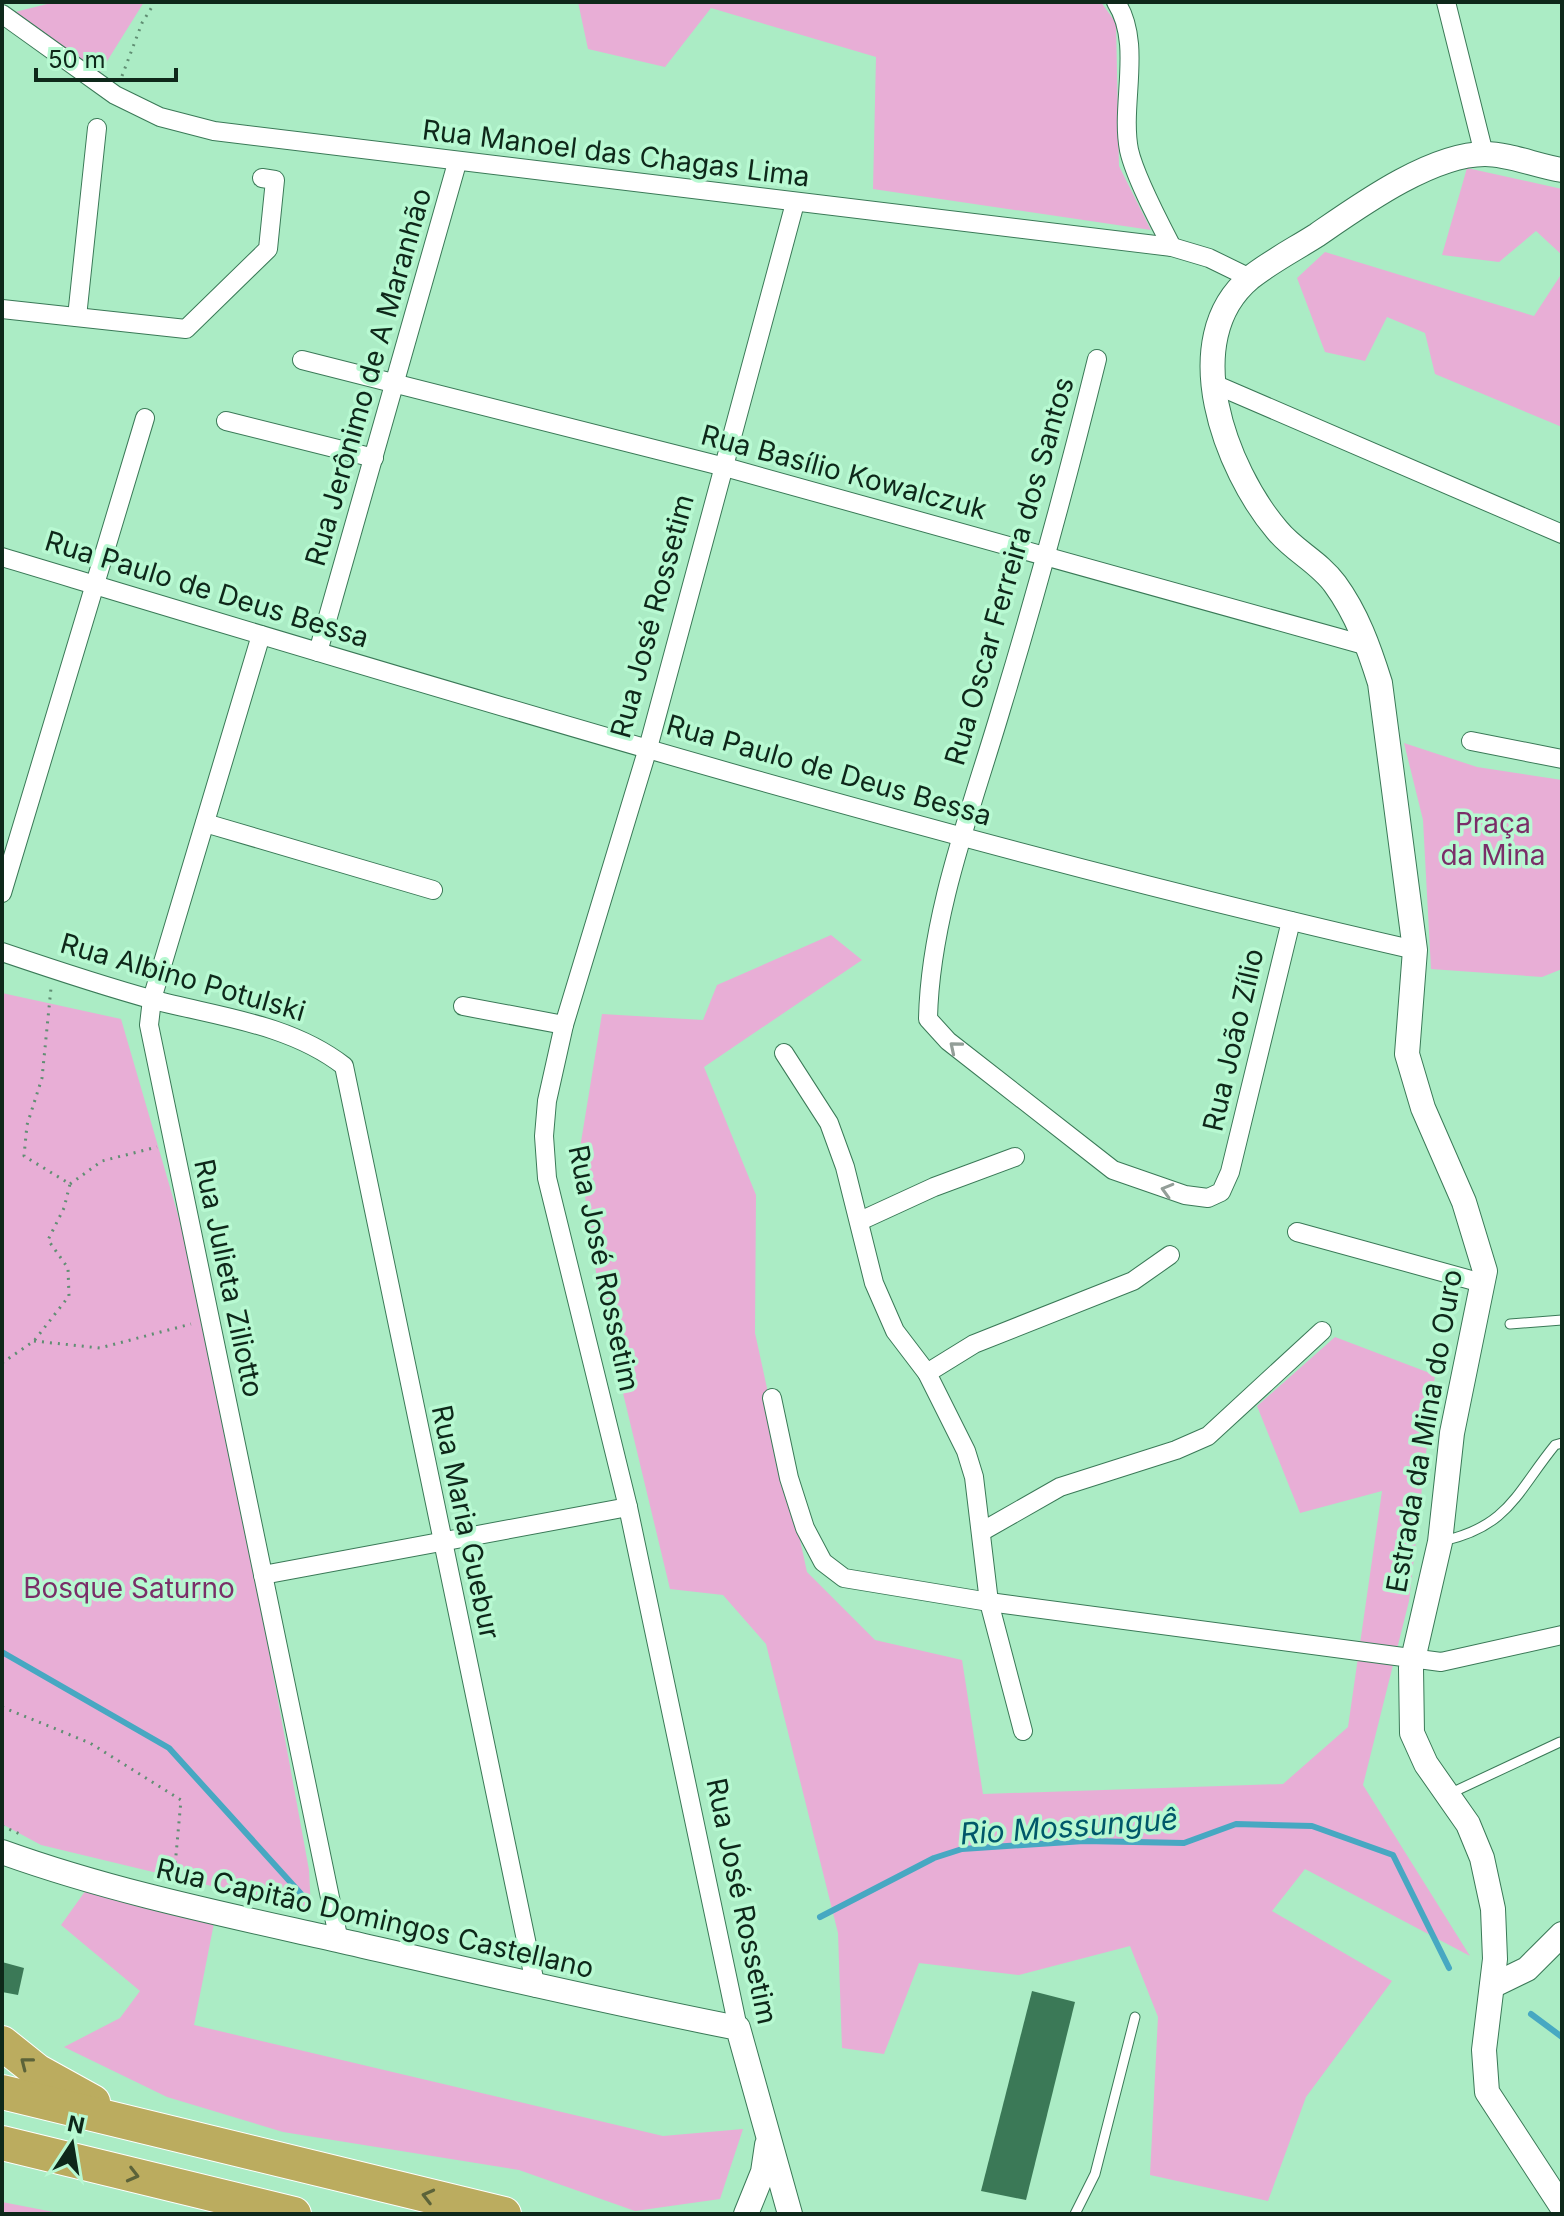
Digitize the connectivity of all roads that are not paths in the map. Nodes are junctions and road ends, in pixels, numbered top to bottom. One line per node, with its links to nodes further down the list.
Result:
1 (1116, 2): 10 (street)
2 (1446, 2): 5 (street)
3 (2, 14): 6 (street, Rua Manoel das Chagas Lima)
4 (97, 128): 13 (street)
5 (1484, 154): 7 (street, Estrada da Mina do Ouro); 11 (street, Estrada da Mina do Ouro)
6 (457, 163): 9 (street, Rua Manoel das Chagas Lima); 16 (street, Rua Jerônimo de A Maranhão)
7 (1562, 170)
8 (262, 178): 13 (street)
9 (795, 203): 10 (street, Rua Manoel das Chagas Lima); 21 (street, Rua José Rossetim)
10 (1172, 247): 11 (street, Rua Manoel das Chagas Lima)
11 (1250, 278): 17 (street, Estrada da Mina do Ouro)
12 (2, 309): 13 (street)
13 (77, 317)
14 (1097, 359): 24 (street, Rua Oscar Ferreira dos Santos)
15 (302, 360): 16 (street, Rua Basílio Kowalczuk)
16 (396, 382): 20 (street, Rua Jerônimo de A Maranhão); 21 (street, Rua Basílio Kowalczuk)
17 (1214, 384): 22 (street); 27 (street, Estrada da Mina do Ouro)
18 (145, 418): 25 (street)
19 (226, 421): 20 (street)
20 (374, 458): 28 (street, Rua Jerônimo de A Maranhão)
21 (725, 467): 24 (street, Rua Basílio Kowalczuk); 30 (street, Rua José Rossetim)
22 (1562, 534)
23 (2, 557): 25 (street, Rua Paulo de Deus Bessa)
24 (1047, 558): 27 (street, Rua Basílio Kowalczuk); 33 (street, Rua Oscar Ferreira dos Santos)
25 (94, 585): 26 (street, Rua Paulo de Deus Bessa); 35 (street)
26 (261, 635): 28 (street, Rua Paulo de Deus Bessa); 32 (street, Rua Julieta Ziliotto)
27 (1368, 646): 37 (street, Estrada da Mina do Ouro)
28 (318, 652): 30 (street, Rua Paulo de Deus Bessa)
29 (1471, 741): 31 (street)
30 (648, 748): 33 (street, Rua Paulo de Deus Bessa); 41 (street, Rua José Rossetim)
31 (1562, 759)
32 (205, 823): 34 (street); 39 (street, Rua Julieta Ziliotto)
33 (963, 838): 36 (street, Rua Paulo de Deus Bessa); 45 (street, Rua Oscar Ferreira dos Santos, one-way to 33)
34 (433, 890)
35 (2, 893)
36 (1291, 921): 37 (street, Rua Paulo de Deus Bessa); 45 (street, Rua João Zílio)
37 (1415, 950): 49 (street, Estrada da Mina do Ouro)
38 (2, 952): 39 (street, Rua Albino Potulski)
39 (152, 999): 43 (street, Rua Albino Potulski); 60 (street, Rua Julieta Ziliotto)
40 (463, 1006): 41 (street)
41 (564, 1025): 56 (street, Rua José Rossetim)
42 (784, 1053): 46 (street)
43 (344, 1066): 58 (street, Rua Maria Guebur)
44 (1015, 1157): 46 (street)
45 (1230, 1172)
46 (860, 1221): 53 (street)
47 (1297, 1232): 49 (street)
48 (1170, 1255): 53 (street)
49 (1482, 1283): 59 (street, Estrada da Mina do Ouro)
50 (1562, 1320): 51 (lane)
51 (1510, 1324)
52 (1322, 1331): 57 (street)
53 (927, 1373): 57 (street)
54 (772, 1398): 61 (street)
55 (1562, 1443): 59 (lane)
56 (628, 1507): 58 (street); 73 (street, Rua José Rossetim)
57 (981, 1532): 61 (street)
58 (441, 1542): 60 (street); 71 (street, Rua Maria Guebur)
59 (1440, 1542): 63 (street, Estrada da Mina do Ouro)
60 (263, 1575): 69 (street, Rua Julieta Ziliotto)
61 (989, 1602): 63 (street); 64 (street)
62 (1562, 1635): 63 (street)
63 (1414, 1658): 66 (street, Estrada da Mina do Ouro)
64 (1023, 1731)
65 (1560, 1742): 66 (lane)
66 (1449, 1794): 70 (street, Estrada da Mina do Ouro)
67 (2, 1852): 69 (street, Rua Capitão Domingos Castellano)
68 (1562, 1934): 70 (street)
69 (339, 1941): 71 (street, Rua Capitão Domingos Castellano)
70 (1492, 1986): 81 (street, Estrada da Mina do Ouro)
71 (536, 1988): 73 (street, Rua Capitão Domingos Castellano)
72 (1135, 2017): 86 (lane)
73 (738, 2028): 78 (street, Rua José Rossetim)
74 (2, 2043): 76 (highway, one-way to 74)
75 (2, 2092): 76 (highway)
76 (171, 2133): 83 (highway, one-way to 76)
77 (2, 2143): 79 (highway)
78 (768, 2143): 84 (street); 85 (street, Rua José Rossetim)
79 (57, 2157): 80 (highway); 82 (highway, one-way to 82)
80 (2, 2163)
81 (1562, 2207)
82 (294, 2214)
83 (504, 2214)
84 (746, 2214)
85 (790, 2214)
86 (1075, 2214)

